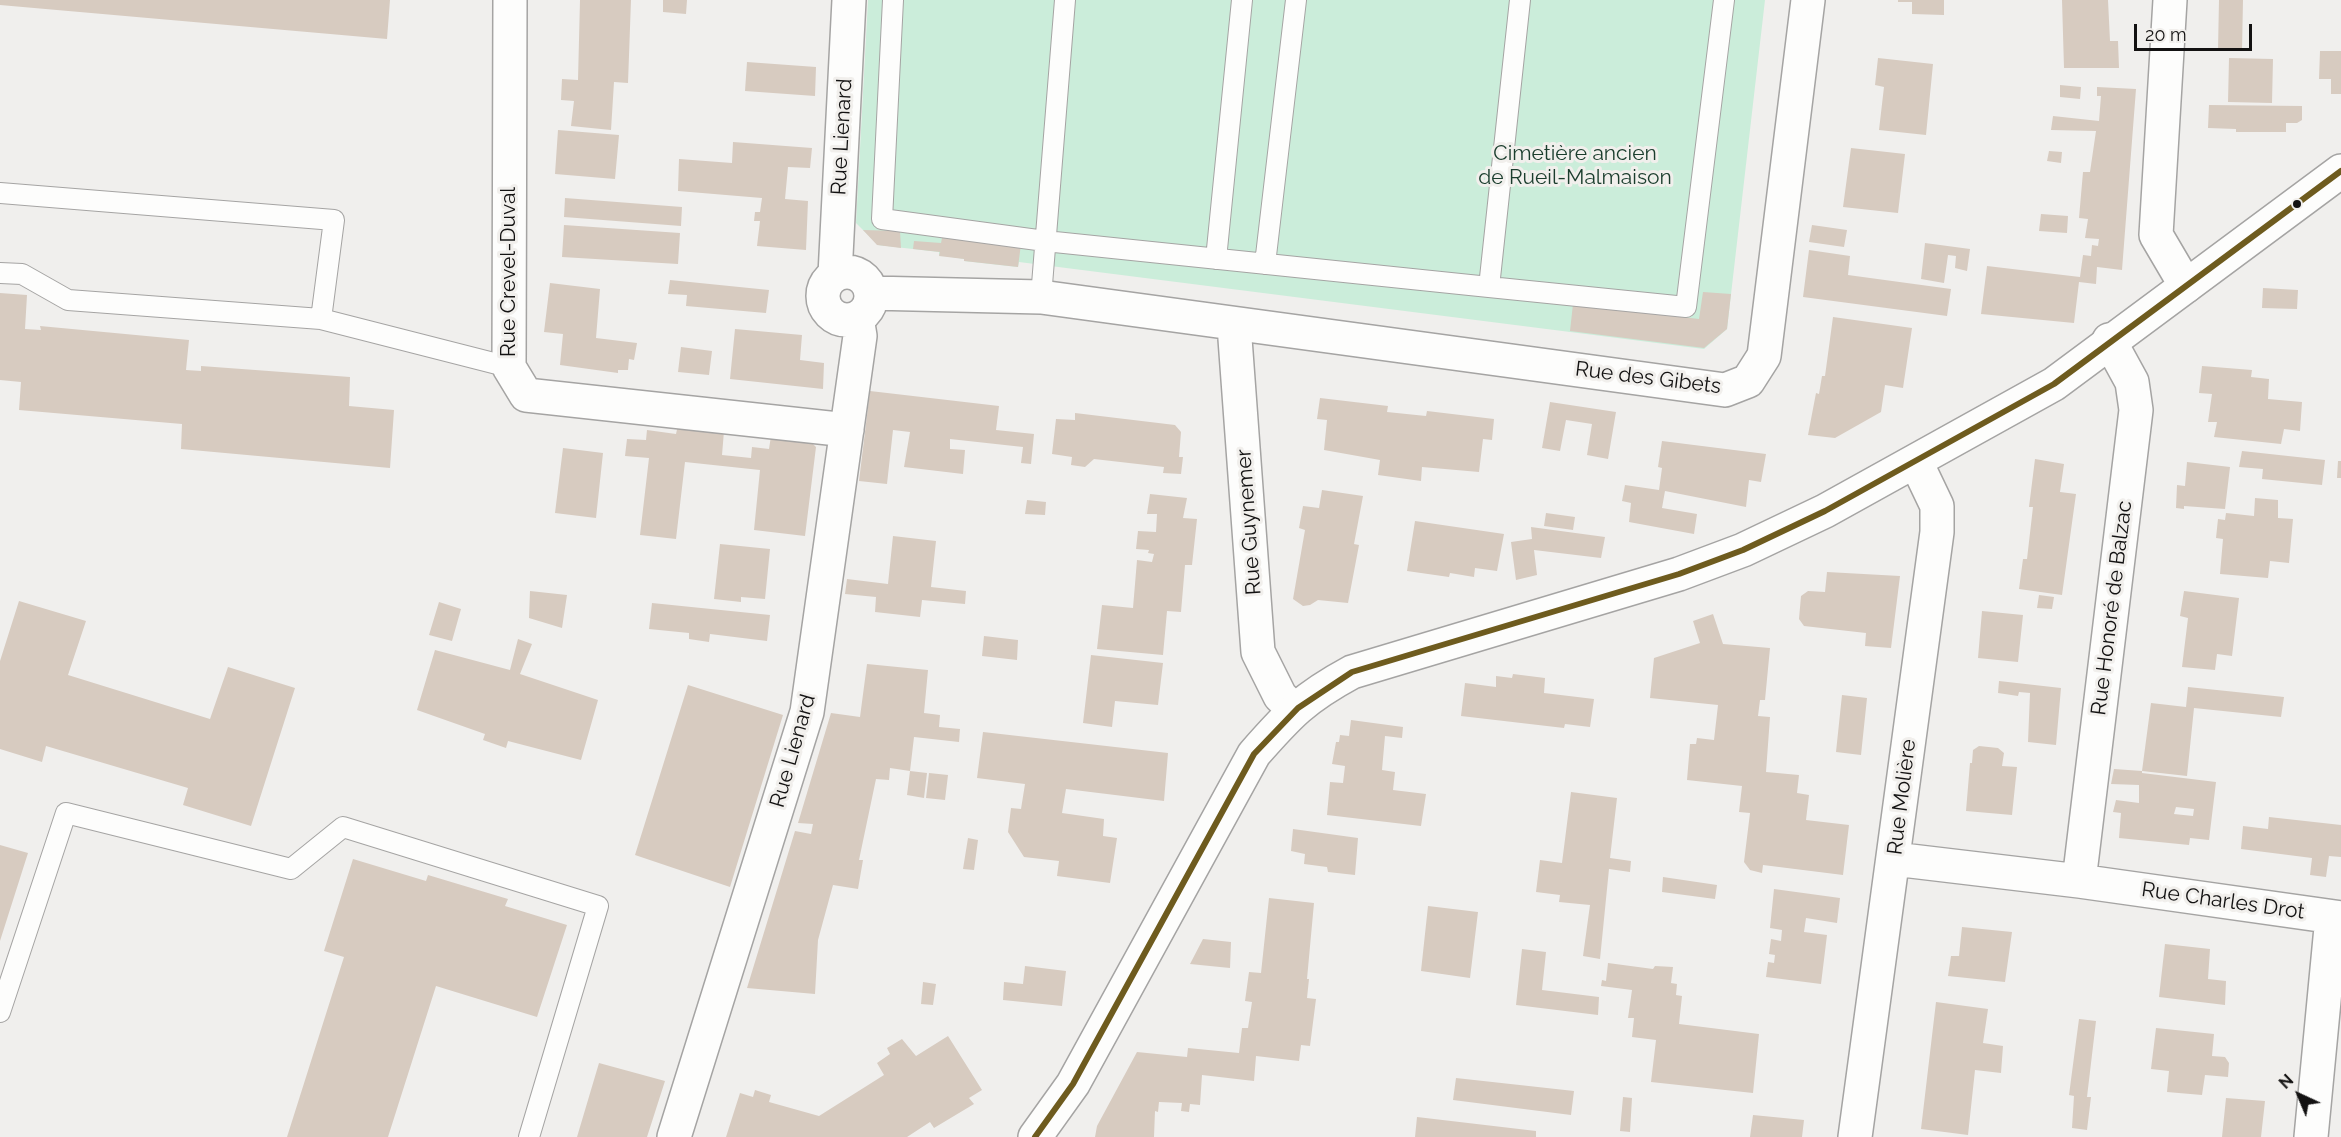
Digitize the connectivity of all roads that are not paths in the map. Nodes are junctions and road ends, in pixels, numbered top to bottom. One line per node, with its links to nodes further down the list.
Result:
1 (510, 0): 24 (street, Rue Crevel-Duval)
2 (849, 0): 20 (street, Rue Lienard)
3 (893, 0): 13 (lane)
4 (1065, 0): 13 (lane)
5 (1242, 0): 14 (lane)
6 (1296, 0): 15 (lane)
7 (1520, 0): 18 (lane)
8 (1724, 0): 18 (lane)
9 (1808, 0): 22 (street, Rue des Gibets)
10 (2170, 0): 17 (street)
11 (2341, 171): 17 (street)
12 (0, 193): 21 (lane)
13 (1045, 241): 14 (lane); 19 (lane)
14 (1216, 259): 15 (lane)
15 (1265, 264): 18 (lane)
16 (0, 273): 21 (lane)
17 (2186, 286): 23 (street)
18 (1489, 287)
19 (1041, 297): 20 (street, Rue Lienard); 22 (street, Rue des Gibets)
20 (864, 305): 25 (street, Rue Lienard)
21 (321, 319): 24 (lane)
22 (1234, 325): 27 (street, Rue Guynemer)
23 (2109, 340): 26 (street); 29 (street, Rue Honoré de Balzac)
24 (509, 366): 25 (street, Rue Crevel-Duval)
25 (847, 430): 34 (street, Rue Lienard)
26 (1916, 462): 27 (street); 28 (street, Rue Molière)
27 (1293, 709): 32 (street)
28 (1894, 860): 29 (street, Rue Charles Drot); 35 (street, Rue Molière)
29 (2079, 881): 30 (street, Rue Charles Drot)
30 (2336, 917): 36 (street, Rue Charles Drot)
31 (0, 1012): 33 (lane)
32 (1038, 1136)
33 (529, 1137)
34 (674, 1137)
35 (1855, 1137)
36 (2311, 1137)

